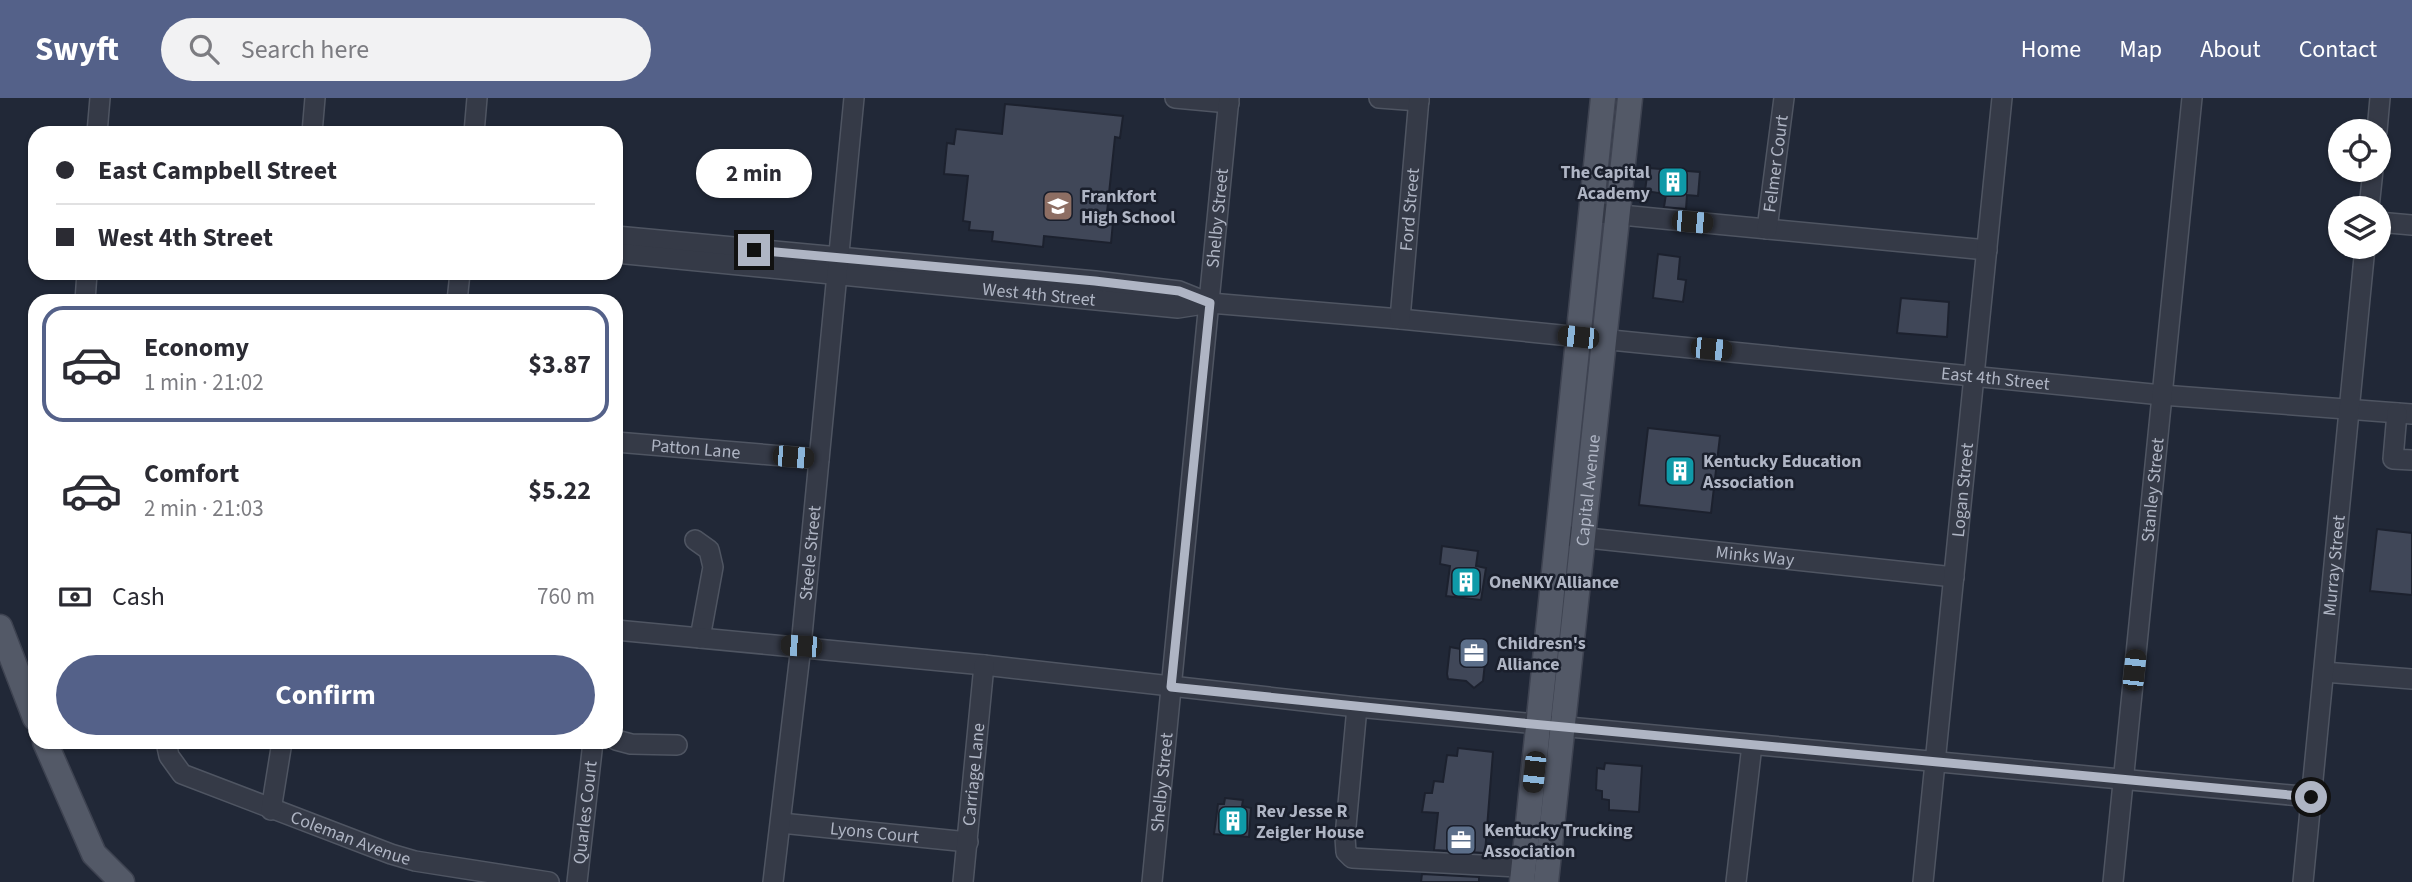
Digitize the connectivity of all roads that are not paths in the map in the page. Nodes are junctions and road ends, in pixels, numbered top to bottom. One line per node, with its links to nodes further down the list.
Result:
1 (100, 98): 16 (street)
2 (314, 98): 17 (street)
3 (477, 98): 18 (street)
4 (854, 98): 28 (street, Steele Street)
5 (1175, 98): 14 (street)
6 (1379, 98): 13 (street)
7 (1603, 98): 19 (main road, Capital Avenue)
8 (1630, 98): 20 (main road, Capital Avenue)
9 (1784, 98): 23 (street, Felmer Court)
10 (2002, 98): 25 (street, Logan Street)
11 (2192, 98): 34 (street, Stanley Street)
12 (2380, 98): 15 (street)
13 (1419, 99): 30 (street, Ford Street)
14 (1229, 101): 29 (street, Shelby Street)
15 (2378, 119)
16 (98, 126)
17 (312, 126)
18 (475, 126)
19 (1590, 212): 20 (street); 31 (main road, Capital Avenue)
20 (1617, 215): 23 (street); 32 (main road, Capital Avenue)
21 (2391, 223): 22 (street)
22 (2412, 225)
23 (1767, 229): 25 (street)
24 (623, 237): 28 (street, West 4th Street)
25 (1987, 250): 33 (street, Logan Street)
26 (623, 253): 28 (street, West 4th Street)
27 (2364, 259): 35 (street, Murray Street)
28 (836, 266): 29 (street, West 4th Street); 38 (street, Steele Street)
29 (1210, 303): 30 (street, West 4th Street); 51 (street, Shelby Street)
30 (1400, 319): 31 (street, West 4th Street)
31 (1578, 337): 32 (street, East 4th Street); 40 (main road, Capital Avenue)
32 (1605, 339): 33 (street, East 4th Street); 41 (main road, Capital Avenue)
33 (1975, 376): 34 (street, East 4th Street); 43 (street, Logan Street)
34 (2162, 395): 35 (street, East 4th Street); 63 (street, Stanley Street)
35 (2349, 411): 36 (street, East 4th Street); 49 (street, Murray Street)
36 (2405, 414): 39 (street)
37 (623, 443): 38 (street, Patton Lane)
38 (819, 459): 47 (street, Steele Street)
39 (2412, 460)
40 (1558, 535): 41 (street, Minks Way); 54 (main road, Capital Avenue)
41 (1582, 537): 43 (street, Minks Way); 54 (main road, Capital Avenue)
42 (695, 540): 46 (street)
43 (1954, 577): 62 (street, Logan Street)
44 (0, 627): 52 (main road)
45 (623, 632): 46 (street)
46 (700, 638): 47 (street)
47 (801, 646): 48 (street); 66 (street, Steele Street)
48 (984, 665): 51 (street); 67 (street, Carriage Lane)
49 (2324, 672): 50 (street); 64 (street, Murray Street)
50 (2412, 679)
51 (1171, 687): 53 (street); 74 (street, Shelby Street)
52 (28, 700)
53 (1357, 707): 54 (street); 68 (street)
54 (1550, 726): 57 (street); 68 (main road, Capital Avenue)
55 (623, 742): 56 (street)
56 (677, 745)
57 (1752, 745): 62 (street); 75 (street)
58 (48, 749): 69 (main road)
59 (167, 749): 65 (street, Coleman Avenue)
60 (281, 749): 65 (street)
61 (592, 749): 71 (street, Quarles Court)
62 (1936, 762): 63 (street); 76 (street, Logan Street)
63 (2123, 779): 64 (street); 77 (street, Stanley Street)
64 (2311, 797): 78 (street, Murray Street)
65 (271, 810): 70 (street, Coleman Avenue)
66 (780, 823): 67 (street, Lyons Court); 72 (street, Steele Street)
67 (968, 842): 73 (street, Carriage Lane)
68 (1535, 875)
69 (122, 882)
70 (549, 882)
71 (577, 882)
72 (773, 882)
73 (963, 882)
74 (1152, 882)
75 (1736, 882)
76 (1923, 882)
77 (2113, 882)
78 (2303, 882)

